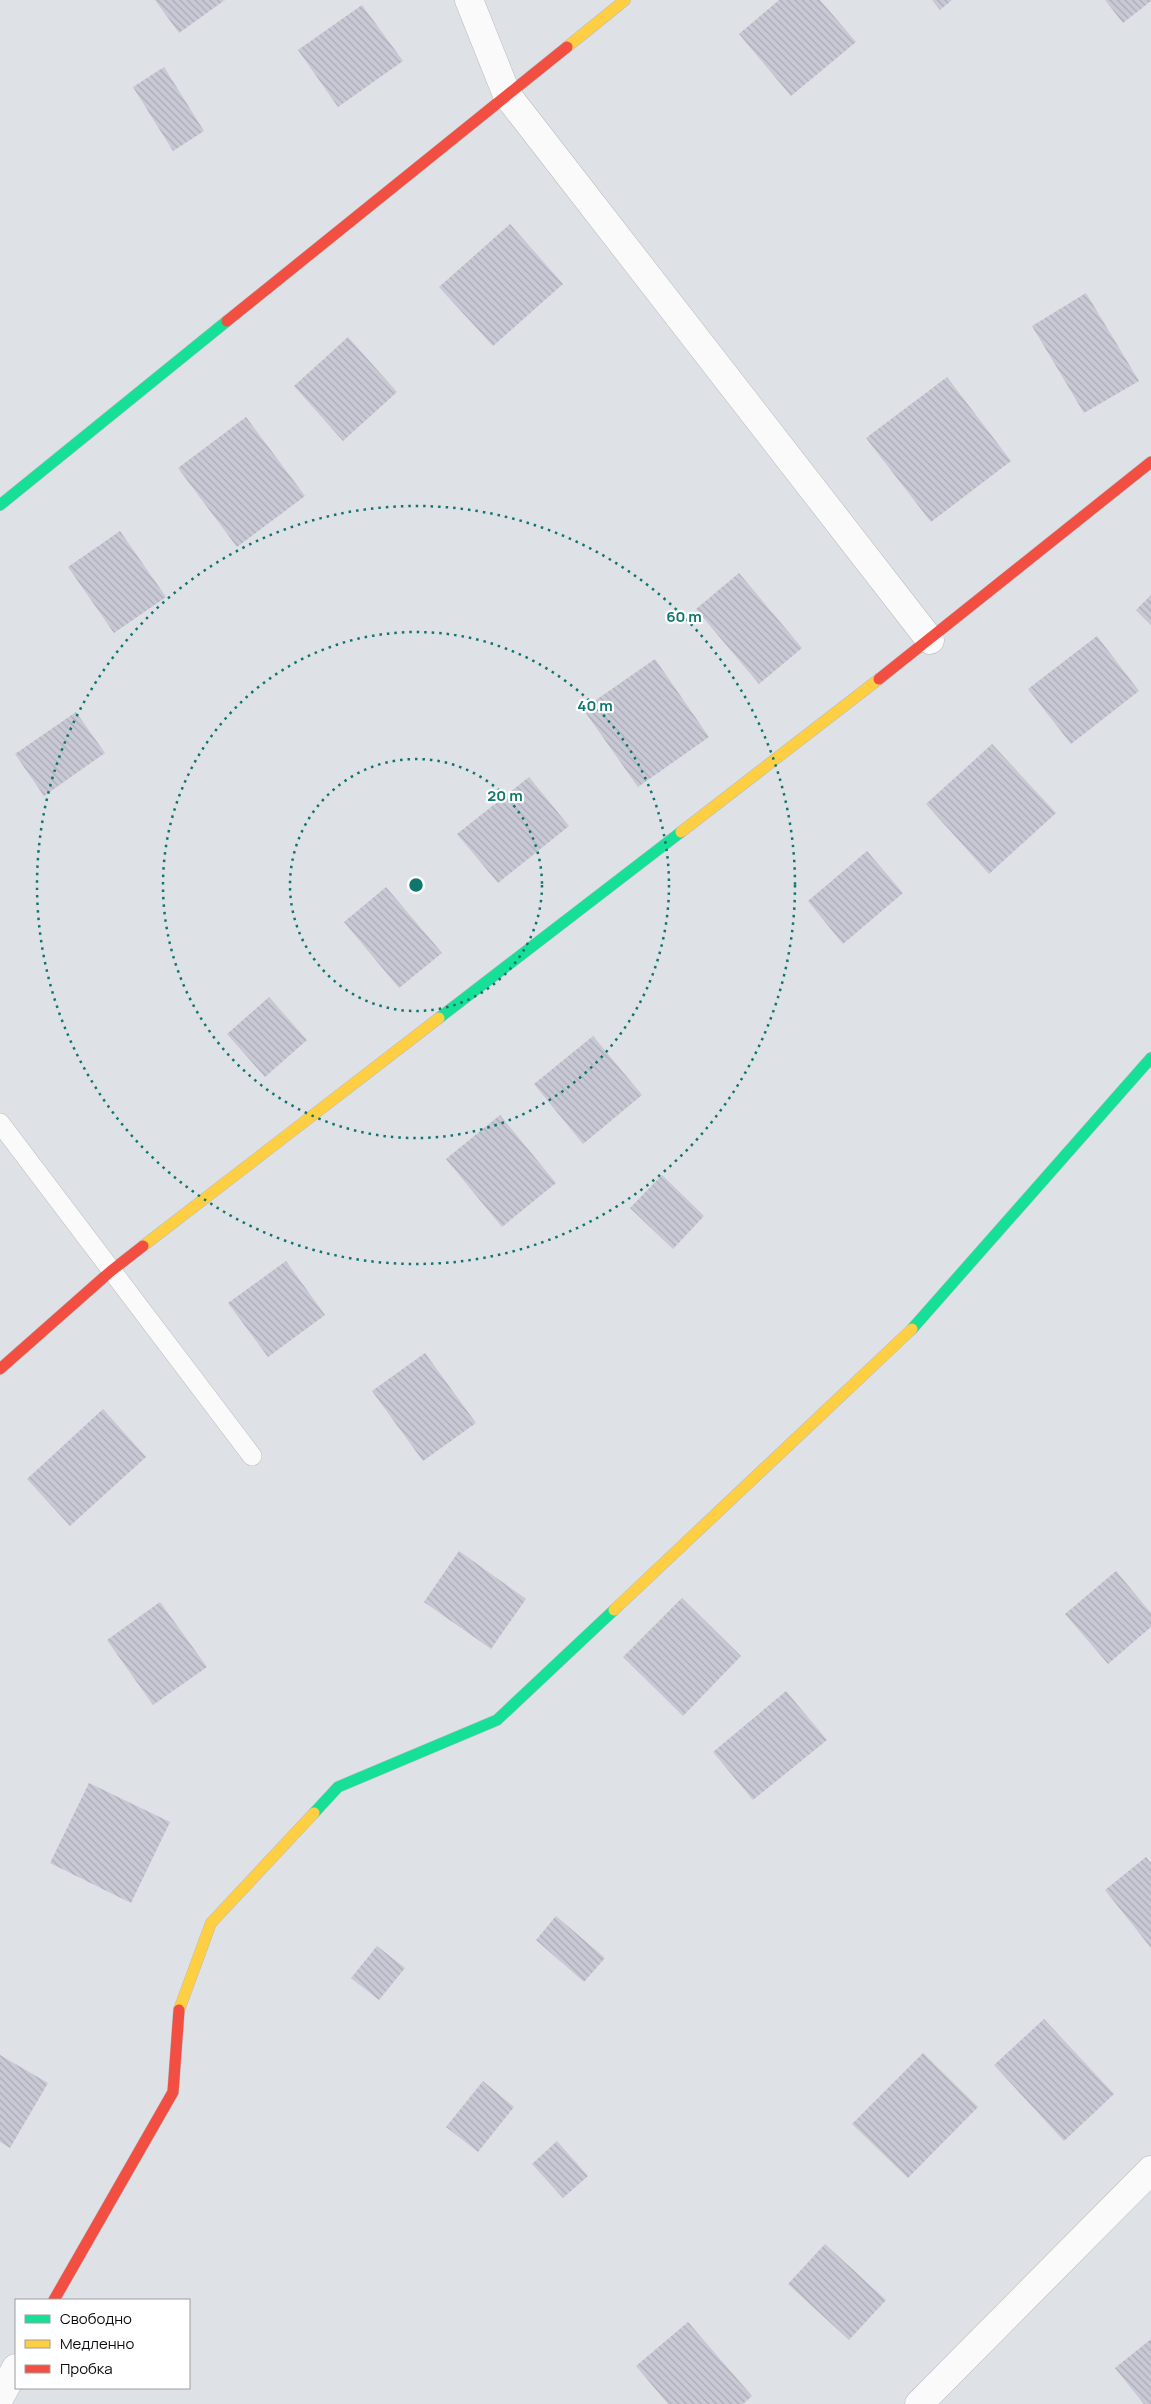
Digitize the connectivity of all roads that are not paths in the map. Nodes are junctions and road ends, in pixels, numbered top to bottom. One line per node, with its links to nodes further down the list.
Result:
1 (469, 0): 3 (street)
2 (625, 0): 3 (street)
3 (507, 95): 5 (street); 6 (street)
4 (1151, 462): 6 (street)
5 (0, 505)
6 (930, 640): 9 (street)
7 (1151, 1058): 13 (street)
8 (0, 1123): 9 (lane)
9 (111, 1271): 10 (street); 11 (lane)
10 (0, 1369)
11 (252, 1456)
12 (1151, 2170): 16 (street)
13 (55, 2299)
14 (15, 2370): 15 (street)
15 (0, 2397)
16 (919, 2404)

